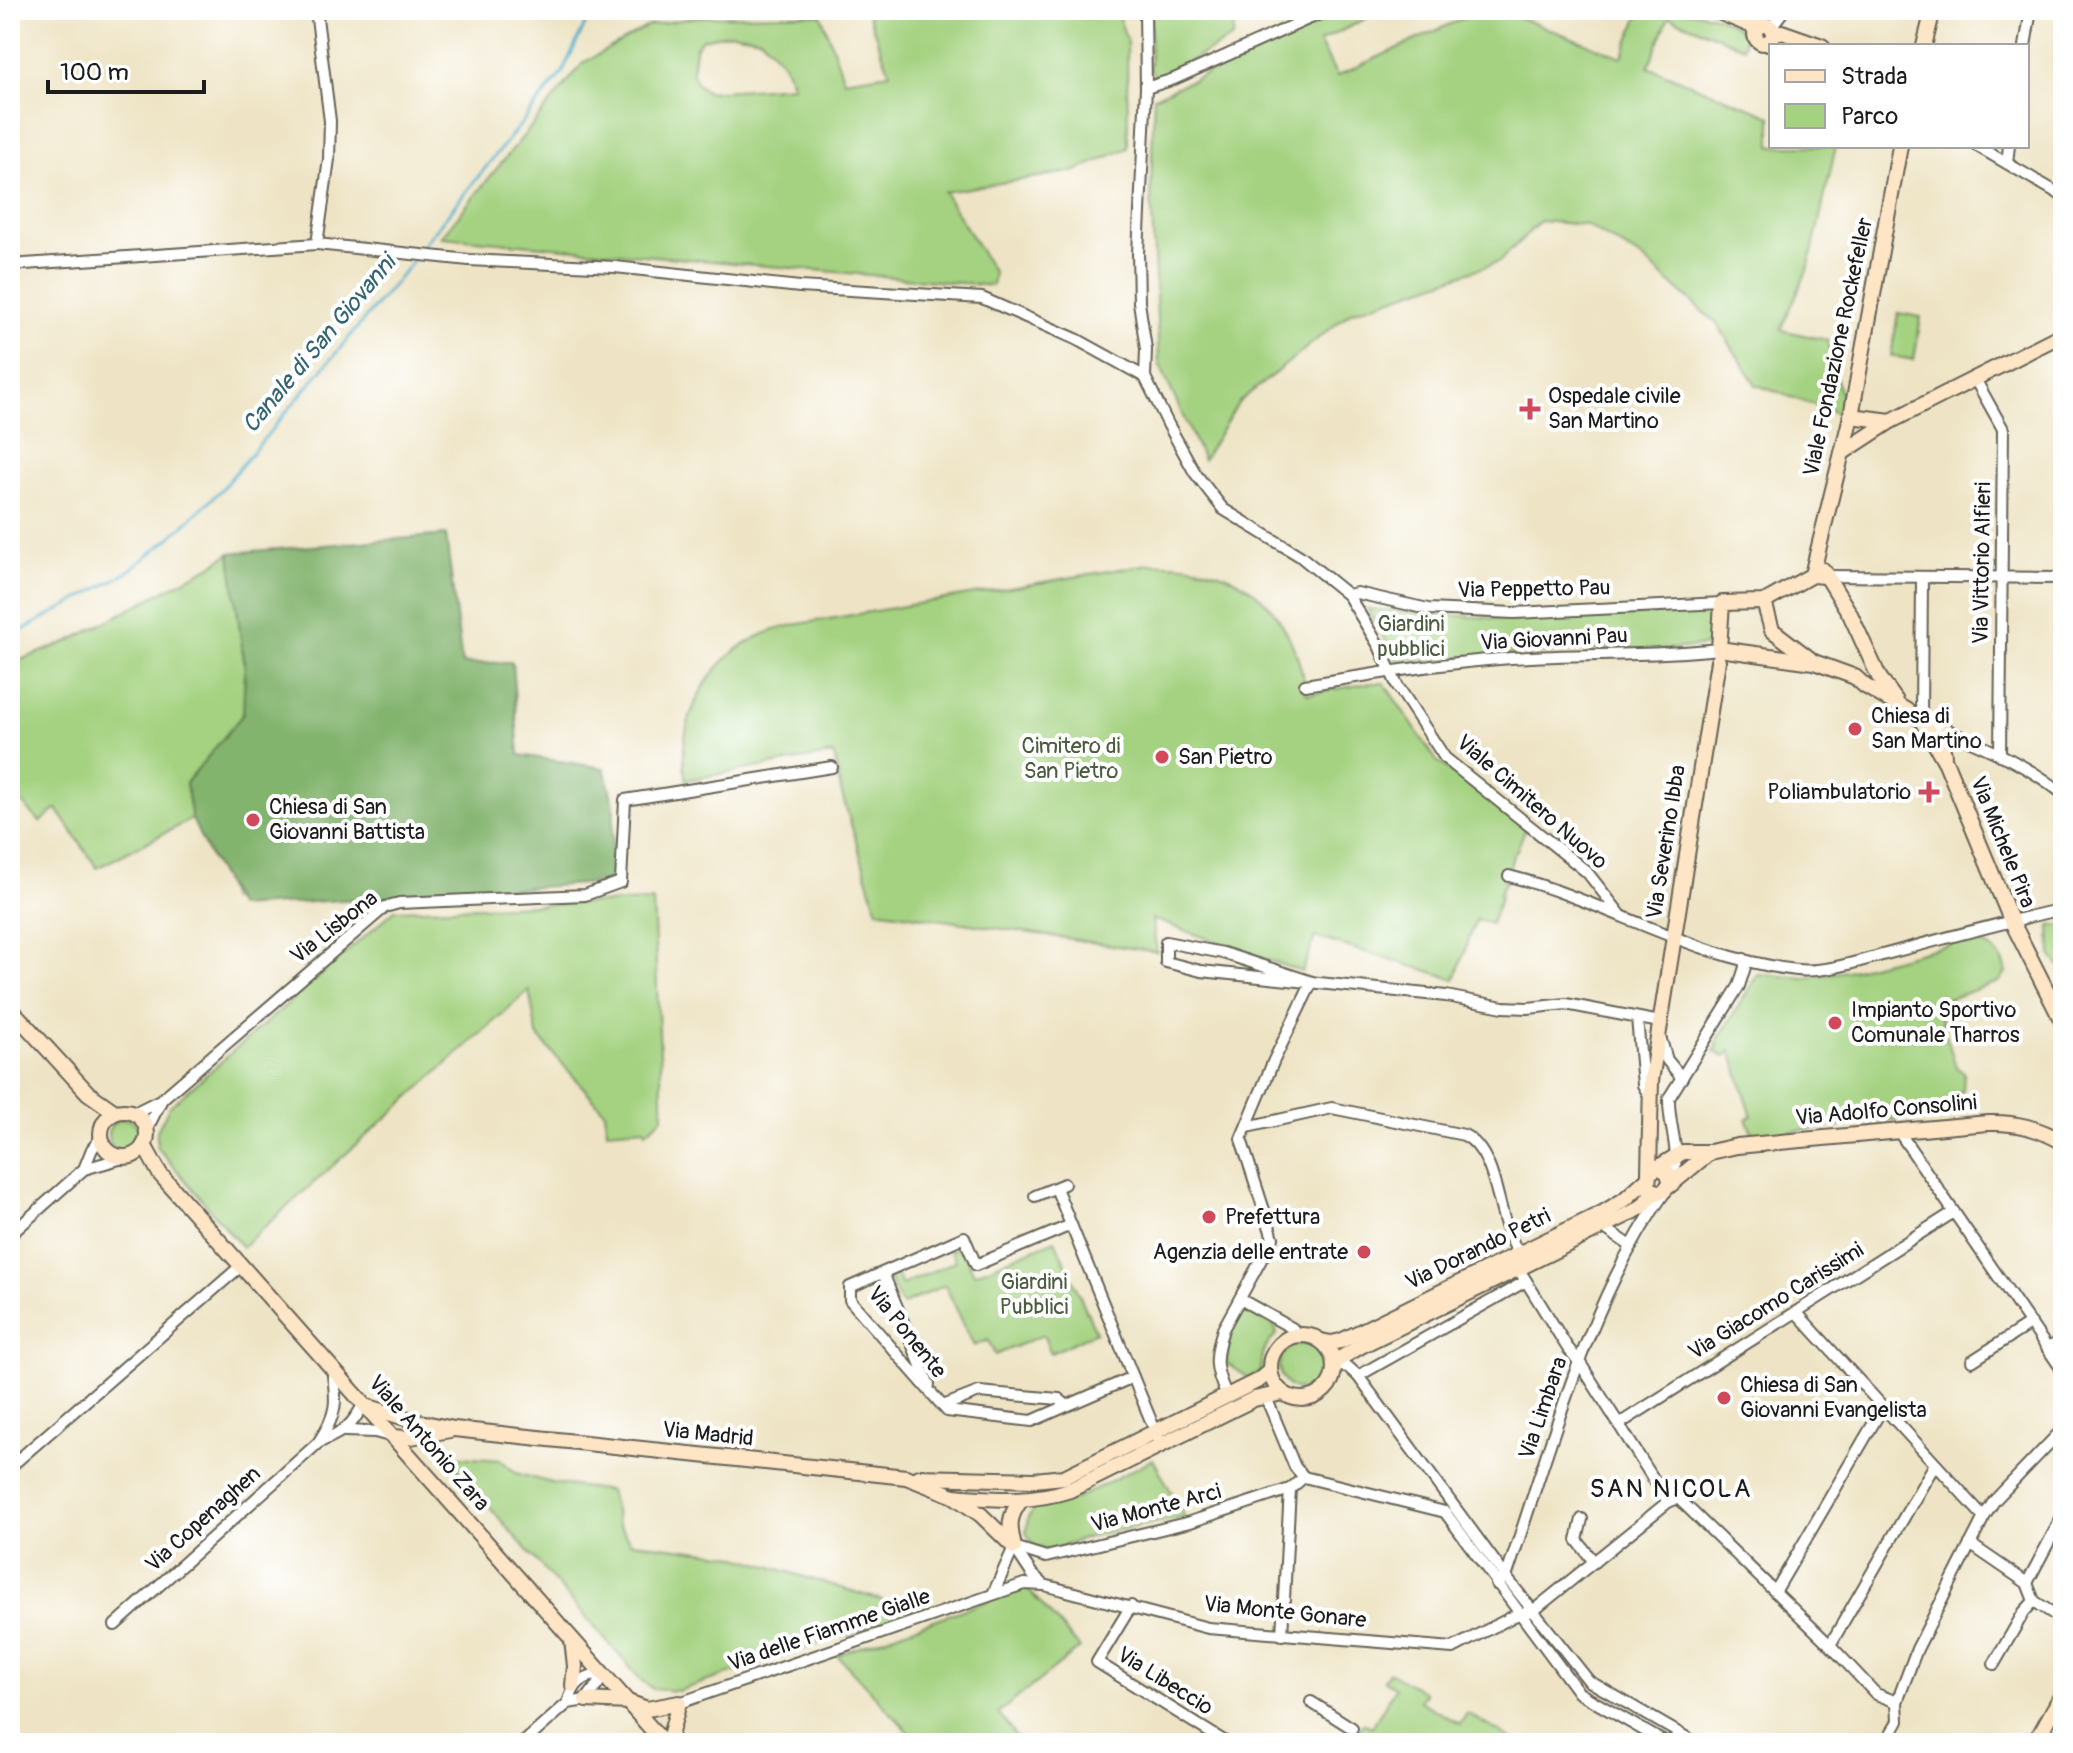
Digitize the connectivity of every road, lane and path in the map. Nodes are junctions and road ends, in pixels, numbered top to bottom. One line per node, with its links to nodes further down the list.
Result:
1 (316, 10): 18 (street)
2 (1145, 10): 12 (street)
3 (1328, 10): 12 (street)
4 (1714, 10): 8 (street)
5 (1784, 10): 8 (street)
6 (1933, 10): 10 (street)
7 (2031, 10): 11 (street)
8 (1771, 35): 9 (street)
9 (1816, 44)
10 (1924, 44)
11 (2025, 44)
12 (1146, 88): 21 (street)
13 (1900, 148): 23 (street, Viale Fondazione Rockefeller)
14 (1981, 148): 16 (street)
15 (2009, 148): 16 (street)
16 (2007, 163): 17 (street)
17 (2063, 196)
18 (317, 244): 19 (street); 21 (street)
19 (10, 265)
20 (2063, 334): 22 (street)
21 (1145, 377): 30 (street)
22 (1975, 379): 24 (street); 28 (street, Via Vittorio Alfieri)
23 (1851, 416): 24 (street); 25 (street, Viale Fondazione Rockefeller)
24 (1891, 421): 25 (street)
25 (1842, 453): 26 (street, Viale Fondazione Rockefeller)
26 (1818, 576): 27 (street); 31 (street); 34 (street, Viale Fondazione Rockefeller)
27 (1922, 577): 28 (street); 40 (street)
28 (2002, 577): 29 (street); 42 (street, Via Vittorio Alfieri)
29 (2063, 578)
30 (1348, 595): 32 (street, Via Peppetto Pau); 36 (street, Viale Cimitero Nuovo)
31 (1764, 602): 32 (street); 35 (street)
32 (1722, 603): 33 (street, Via Severino Ibba)
33 (1718, 655): 35 (street); 36 (street, Via Giovanni Pau); 50 (street, Via Severino Ibba)
34 (1870, 660): 37 (street); 39 (street, Viale Fondazione Rockefeller)
35 (1814, 662): 37 (street)
36 (1390, 670): 38 (street); 48 (street, Viale Cimitero Nuovo)
37 (1855, 677): 39 (street)
38 (1305, 685)
39 (1899, 705): 40 (street)
40 (1921, 719): 41 (street); 43 (street, Via Michele Pira)
41 (1947, 731): 42 (street); 43 (street, Via Michele Pira)
42 (2000, 755): 45 (street)
43 (1946, 763): 49 (street, Via Michele Pira)
44 (832, 767): 60 (street, Via Lisbona)
45 (2063, 794)
46 (1509, 876): 48 (street, Viale Cimitero Nuovo)
47 (2063, 909): 49 (street, Viale Cimitero Nuovo)
48 (1620, 914): 50 (street, Viale Cimitero Nuovo)
49 (2011, 920): 51 (street, Viale Cimitero Nuovo); 55 (street, Via Michele Pira)
50 (1673, 937): 51 (street, Viale Cimitero Nuovo); 56 (street, Via Severino Ibba)
51 (1744, 959): 57 (street)
52 (1312, 982): 52 (street); 54 (street); 64 (street)
53 (10, 1008): 58 (street)
54 (1637, 1018): 56 (street); 59 (street)
55 (2063, 1023)
56 (1659, 1026): 57 (street); 59 (street, Via Severino Ibba)
57 (1682, 1078): 71 (street)
58 (88, 1093): 61 (street); 63 (street)
59 (1650, 1098): 75 (street, Via Severino Ibba)
60 (162, 1099): 62 (street, Via Lisbona); 65 (street, Via Lisbona)
61 (115, 1112): 62 (street); 63 (street)
62 (134, 1113): 65 (street)
63 (103, 1123): 67 (street)
64 (1247, 1127): 82 (street); 86 (street)
65 (147, 1129): 69 (street)
66 (1899, 1132): 68 (street, Via Adolfo Consolini); 70 (street, Via Adolfo Consolini); 77 (street)
67 (100, 1139): 72 (street); 73 (street)
68 (2063, 1142)
69 (144, 1145): 72 (street); 74 (street, Viale Antonio Zara)
70 (1710, 1152): 71 (street, Via Adolfo Consolini); 75 (street, Via Adolfo Consolini)
71 (1677, 1156): 75 (street, Via Adolfo Consolini)
72 (127, 1157): 73 (street); 74 (street, Viale Antonio Zara)
73 (84, 1169): 80 (street)
74 (160, 1174): 83 (street, Viale Antonio Zara)
75 (1659, 1183): 79 (street, Via Dorando Petri); 81 (street, Via Limbara); 82 (street, Via Dorando Petri)
76 (1035, 1196): 78 (street)
77 (1954, 1212): 87 (street, Via Giacomo Carissimi); 88 (street)
78 (1071, 1225): 84 (street, Via Ponente); 100 (street)
79 (1603, 1227): 81 (street); 82 (street, Via Dorando Petri)
80 (10, 1235)
81 (1631, 1246): 94 (street, Via Limbara)
82 (1518, 1261): 85 (street); 91 (street, Via Dorando Petri); 95 (street, Via Dorando Petri)
83 (242, 1265): 96 (street, Viale Antonio Zara); 118 (street)
84 (883, 1273): 102 (street); 102 (street, Via Ponente)
85 (1526, 1281): 94 (street); 99 (street)
86 (1240, 1299): 89 (street); 104 (street)
87 (1796, 1312): 108 (street); 109 (street, Via Giacomo Carissimi)
88 (2031, 1323): 92 (street); 93 (street)
89 (1298, 1335): 91 (street); 97 (street)
90 (2063, 1340): 92 (street)
91 (1321, 1341): 95 (street)
92 (2048, 1348): 98 (street)
93 (1972, 1361)
94 (1580, 1363): 109 (street); 137 (street, Via Limbara)
95 (1334, 1364): 99 (street); 101 (street)
96 (332, 1366): 105 (street, Viale Antonio Zara); 116 (street, Via Copenaghen)
97 (1270, 1371): 101 (street); 104 (street)
98 (2063, 1371)
99 (1358, 1376): 128 (street)
100 (1133, 1377): 106 (street, Via Ponente); 115 (street)
101 (1283, 1393): 103 (street)
102 (933, 1394): 107 (street, Via Ponente)
103 (1265, 1395): 115 (street); 122 (street)
104 (1227, 1396): 115 (street)
105 (367, 1405): 110 (street, Via Madrid); 112 (street); 114 (street, Viale Antonio Zara)
106 (1066, 1405): 107 (street); 107 (street, Via Ponente)
107 (943, 1406)
108 (1883, 1407): 117 (street); 140 (street)
109 (1619, 1424): 129 (street)
110 (454, 1429): 113 (street, Via Madrid); 120 (street, Via Madrid)
111 (2063, 1429): 131 (street)
112 (345, 1431): 114 (street, Via Copenaghen); 116 (street, Via Copenaghen)
113 (432, 1434): 114 (street, Via Madrid); 119 (street)
114 (393, 1437): 119 (street, Viale Antonio Zara)
115 (1159, 1439): 121 (street); 127 (street)
116 (318, 1443): 147 (street, Via Copenaghen)
117 (1935, 1464): 131 (street); 150 (street)
118 (10, 1467)
119 (422, 1467): 149 (street, Viale Antonio Zara)
120 (906, 1477): 123 (street); 125 (street, Via Madrid)
121 (1064, 1477): 123 (street); 126 (street)
122 (1304, 1477): 124 (street, Via Monte Arci); 130 (street)
123 (944, 1478): 126 (street)
124 (1290, 1489): 135 (street, Via Monte Arci); 148 (street)
125 (954, 1496): 126 (street); 135 (street)
126 (1006, 1499): 127 (street); 135 (street)
127 (1021, 1500): 135 (street)
128 (1448, 1501): 130 (street); 137 (street)
129 (1668, 1502): 136 (street); 140 (street)
130 (1445, 1512): 137 (street)
131 (1984, 1517): 134 (street)
132 (2062, 1517): 138 (street)
133 (1582, 1519): 136 (street)
134 (1970, 1544): 138 (street); 158 (street)
135 (1014, 1547): 139 (street); 141 (street)
136 (1594, 1562): 144 (street)
137 (1501, 1580): 144 (street); 145 (street)
138 (2027, 1583): 142 (street)
139 (1044, 1585): 141 (street, Via delle Fiamme Gialle); 143 (street, Via Monte Gonare)
140 (1775, 1592): 150 (street)
141 (993, 1594): 160 (street, Via delle Fiamme Gialle)
142 (2034, 1601): 146 (street); 151 (street)
143 (1131, 1606): 148 (street, Via Monte Gonare); 167 (street, Via Libeccio)
144 (1533, 1611): 145 (street, Via Monte Gonare); 161 (street)
145 (1518, 1614): 148 (street, Via Monte Gonare); 162 (street)
146 (2063, 1620)
147 (115, 1625)
148 (1282, 1635)
149 (572, 1639): 152 (street, Viale Antonio Zara); 153 (street)
150 (1830, 1645): 158 (street)
151 (1994, 1664)
152 (602, 1673): 153 (street); 155 (street); 156 (street, Viale Antonio Zara)
153 (573, 1685): 159 (street)
154 (2063, 1693): 171 (street)
155 (586, 1700): 156 (street); 159 (street)
156 (628, 1702): 160 (street); 165 (street, Viale Antonio Zara)
157 (1311, 1702): 163 (street)
158 (1897, 1702): 170 (street)
159 (568, 1703): 164 (street)
160 (679, 1703): 166 (street)
161 (1644, 1713): 162 (street); 169 (street)
162 (1636, 1726): 168 (street)
163 (1352, 1728)
164 (523, 1743)
165 (664, 1743)
166 (672, 1743)
167 (1227, 1743)
168 (1666, 1743)
169 (1696, 1743)
170 (1886, 1743)
171 (2035, 1743)

